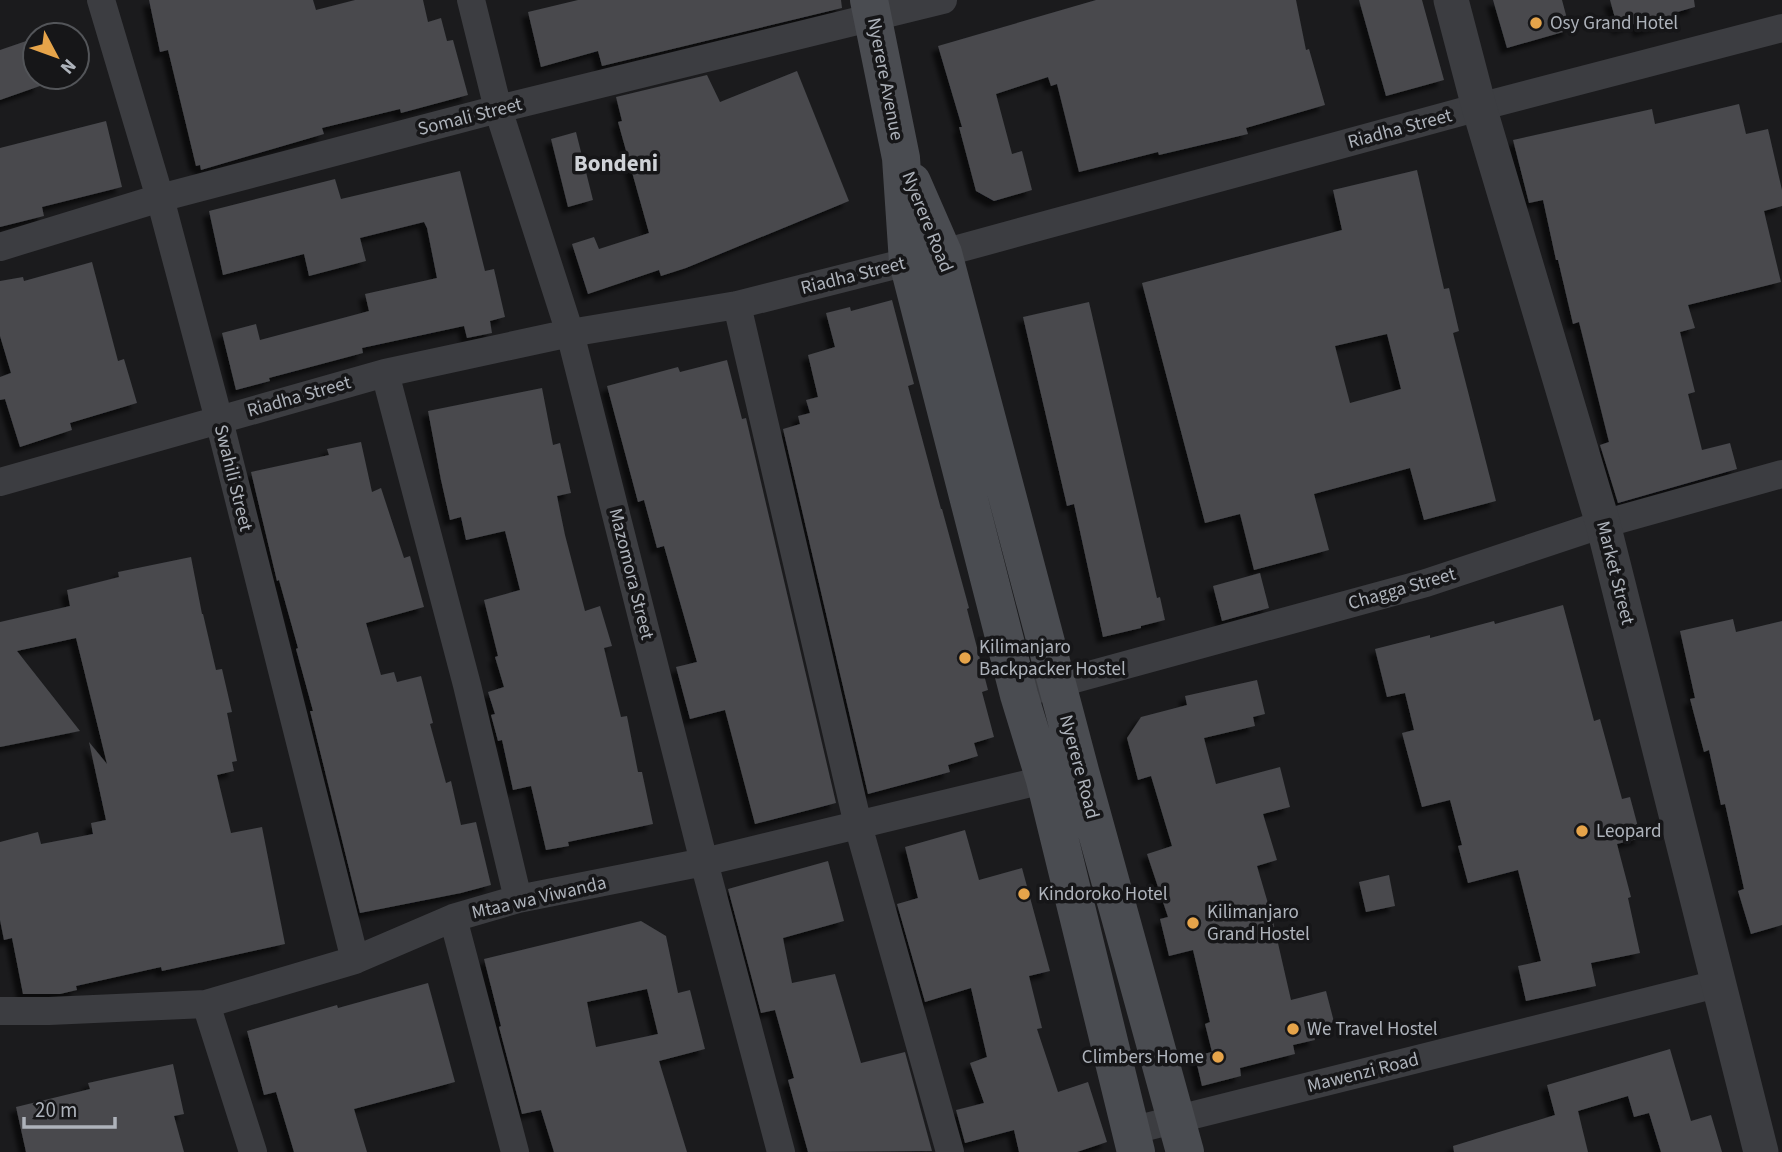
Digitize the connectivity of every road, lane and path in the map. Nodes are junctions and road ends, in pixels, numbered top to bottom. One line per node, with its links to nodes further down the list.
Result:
1 (101, 0): 10 (street, Swahili Street)
2 (471, 0): 8 (street, Mazomora Street)
3 (943, 0): 5 (street, Somali Street)
4 (1451, 0): 7 (street, Market Street)
5 (871, 8): 8 (street, Somali Street); 9 (main road, Nyerere Avenue)
6 (1782, 28): 7 (street, Riadha Street)
7 (1479, 107): 12 (street, Riadha Street); 19 (street, Market Street)
8 (498, 110): 10 (street, Somali Street); 14 (street, Mazomora Street)
9 (901, 158): 12 (main road, Nyerere Road)
10 (160, 198): 11 (street, Somali Street); 16 (street, Swahili Street)
11 (0, 247)
12 (926, 258): 13 (street, Riadha Street); 20 (main road, Nyerere Road); 21 (main road, Nyerere Road)
13 (737, 306): 14 (street, Riadha Street); 23 (street)
14 (570, 333): 15 (street, Riadha Street); 24 (street, Mazomora Street)
15 (385, 373): 16 (street, Riadha Street); 25 (street)
16 (219, 420): 18 (street, Riadha Street); 27 (street, Swahili Street)
17 (1782, 474): 19 (street, Chagga Street)
18 (0, 482)
19 (1604, 524): 20 (street, Chagga Street); 28 (street, Market Street)
20 (1057, 684): 21 (street, Chagga Street); 22 (main road, Nyerere Road)
21 (1019, 695): 22 (main road, Nyerere Road)
22 (1063, 776): 23 (street, Mtaa wa Viwanda); 31 (main road, Nyerere Road); 32 (main road, Nyerere Road)
23 (858, 825): 24 (street, Mtaa wa Viwanda); 36 (street)
24 (704, 862): 25 (street, Mtaa wa Viwanda); 35 (street, Mazomora Street)
25 (518, 899): 26 (street, Mtaa wa Viwanda)
26 (453, 918): 27 (street, Mtaa wa Viwanda); 34 (street)
27 (355, 960): 29 (street, Mtaa wa Viwanda)
28 (1717, 984): 31 (street, Mawenzi Road); 37 (street, Market Street)
29 (206, 1004): 30 (street, Mtaa wa Viwanda); 33 (street)
30 (0, 1010)
31 (1180, 1136): 32 (street, Mawenzi Road)
32 (1133, 1141)
33 (253, 1152)
34 (515, 1152)
35 (781, 1152)
36 (950, 1152)
37 (1760, 1152)

